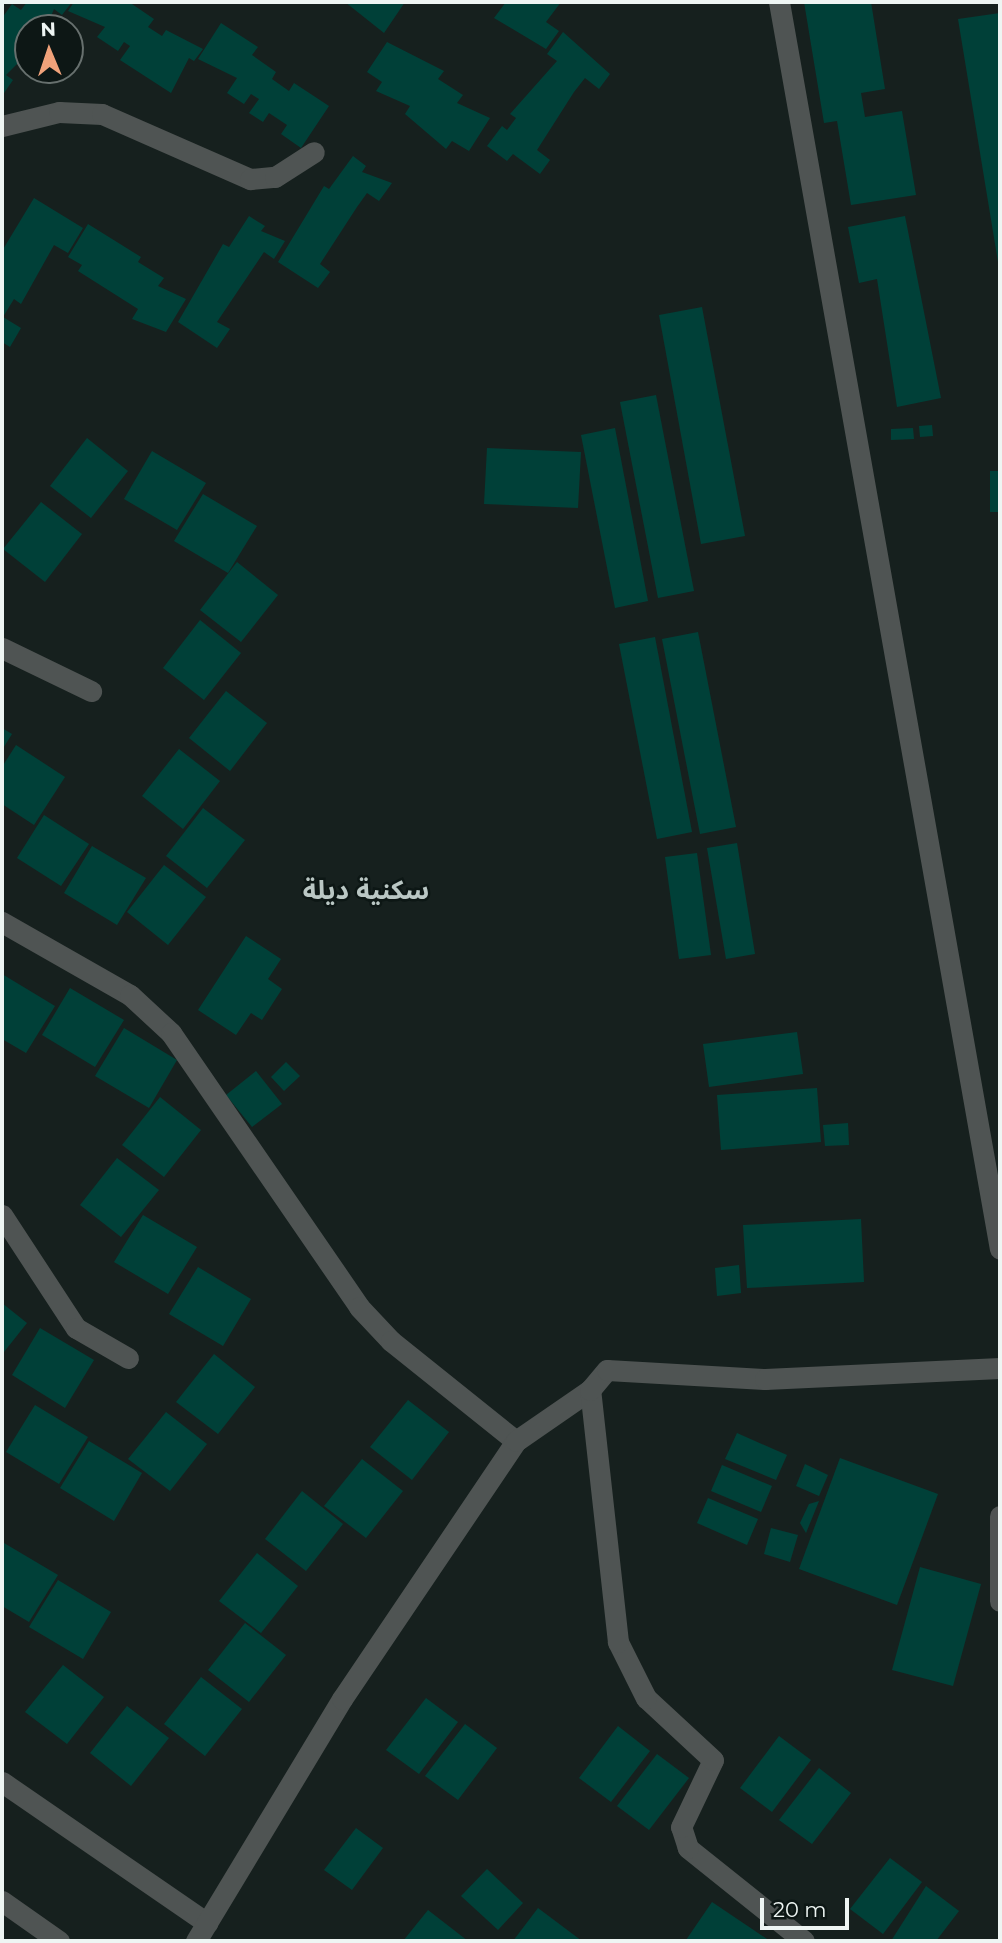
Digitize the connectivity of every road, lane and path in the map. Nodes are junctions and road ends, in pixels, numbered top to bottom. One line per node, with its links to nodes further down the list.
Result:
1 (779, 2): 8 (street)
2 (2, 126): 3 (street)
3 (314, 152)
4 (2, 648): 5 (street)
5 (91, 691)
6 (2, 922): 12 (street)
7 (2, 1215): 9 (street)
8 (1000, 1249)
9 (128, 1358)
10 (1000, 1368): 11 (street)
11 (590, 1390): 12 (street); 19 (street)
12 (516, 1441): 17 (street)
13 (1000, 1516): 14 (street)
14 (1000, 1601)
15 (2, 1782): 17 (street)
16 (2, 1901): 18 (street)
17 (201, 1932)
18 (59, 1941)
19 (804, 1941)

